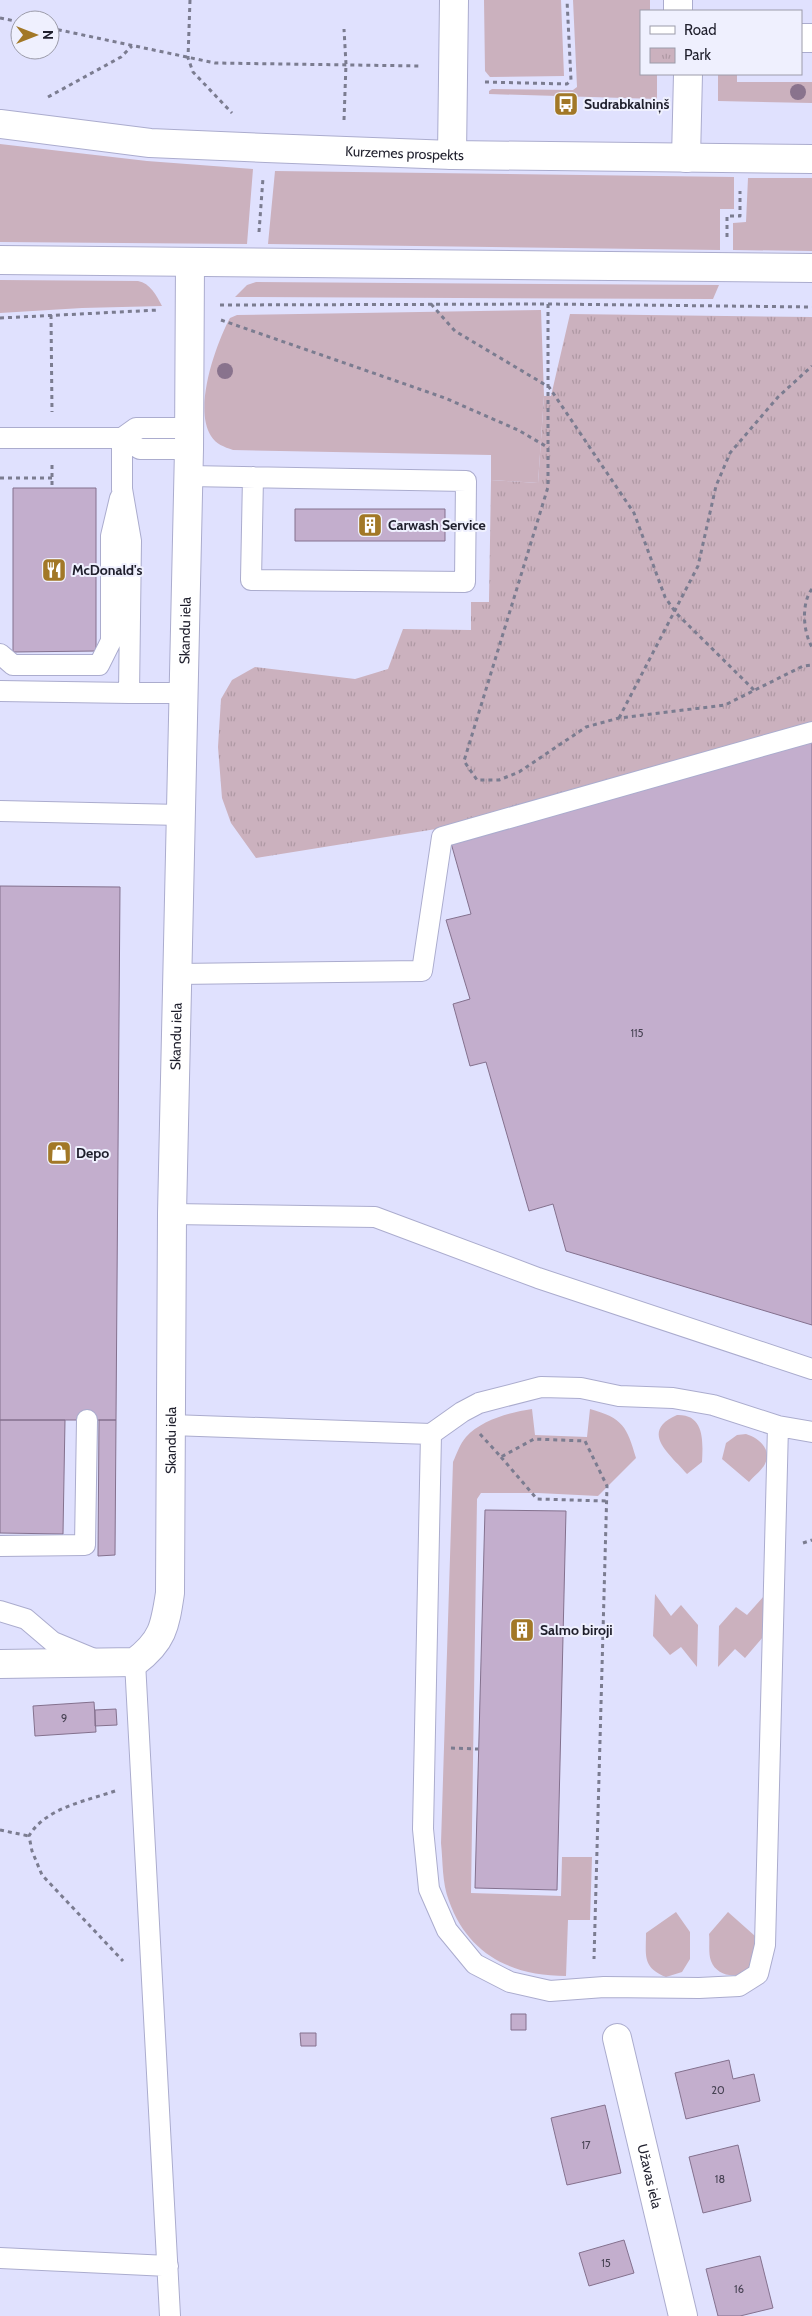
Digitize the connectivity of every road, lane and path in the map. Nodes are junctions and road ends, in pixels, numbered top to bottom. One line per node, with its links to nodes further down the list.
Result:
1 (190, 0): 7 (path)
2 (454, 0): 9 (street)
3 (567, 0): 11 (path)
4 (344, 29): 8 (path)
5 (60, 30): 6 (path)
6 (132, 46): 7 (path); 12 (path)
7 (188, 58): 8 (path); 14 (path)
8 (346, 64): 9 (path); 15 (path)
9 (454, 66): 16 (street)
10 (688, 75): 17 (street)
11 (477, 82)
12 (43, 100)
13 (0, 124): 14 (street, Kurzemes prospekts)
14 (266, 148): 15 (street, Kurzemes prospekts); 23 (path)
15 (343, 151): 16 (street, Kurzemes prospekts)
16 (452, 155): 17 (street, Kurzemes prospekts)
17 (686, 158): 18 (street, Kurzemes prospekts)
18 (812, 159)
19 (740, 187): 20 (path)
20 (726, 242)
21 (0, 260): 22 (street)
22 (190, 262): 23 (street); 28 (street, Skandu iela)
23 (256, 262): 24 (street)
24 (812, 268)
25 (431, 304): 26 (path); 28 (path); 32 (path)
26 (548, 304): 27 (path); 32 (path)
27 (812, 307)
28 (190, 309): 29 (path); 36 (street, Skandu iela); 37 (path)
29 (51, 315): 30 (path); 33 (path)
30 (0, 318)
31 (812, 366): 46 (path)
32 (549, 387): 37 (path); 46 (path)
33 (52, 421)
34 (0, 438): 35 (lane)
35 (122, 438): 36 (lane); 44 (lane)
36 (189, 438): 39 (street, Skandu iela)
37 (549, 448): 54 (path)
38 (52, 460): 42 (path)
39 (189, 476): 40 (lane); 52 (street, Skandu iela)
40 (253, 477): 40 (lane)
41 (0, 478): 42 (path)
42 (52, 478): 43 (path)
43 (52, 488)
44 (122, 489): 48 (lane); 53 (lane)
45 (812, 589): 47 (path)
46 (676, 613): 51 (path); 54 (path)
47 (812, 647)
48 (0, 654)
49 (812, 665): 51 (path)
50 (0, 691): 53 (lane)
51 (754, 691): 54 (path)
52 (185, 692): 53 (lane); 57 (street, Skandu iela)
53 (129, 693)
54 (619, 718)
55 (812, 732): 58 (lane)
56 (0, 811): 57 (lane)
57 (181, 815): 58 (street, Skandu iela)
58 (178, 974): 59 (street, Skandu iela)
59 (172, 1214): 60 (lane); 63 (street, Skandu iela)
60 (812, 1369)
61 (462, 1412): 64 (lane); 66 (lane); 67 (path)
62 (87, 1420): 69 (lane)
63 (171, 1425): 66 (lane); 71 (street, Skandu iela)
64 (778, 1426): 65 (lane); 77 (lane)
65 (812, 1432)
66 (432, 1434): 77 (lane)
67 (501, 1458): 68 (path); 68 (path)
68 (606, 1501): 77 (path)
69 (0, 1546)
70 (0, 1611): 72 (lane)
71 (135, 1662): 72 (street); 74 (lane)
72 (103, 1663): 73 (street)
73 (0, 1664)
74 (141, 1782): 76 (path); 78 (lane)
75 (0, 1830): 76 (path)
76 (29, 1836): 78 (path)
77 (604, 1987)
78 (153, 1993): 81 (lane)
79 (617, 2038): 83 (street, Užavas iela)
80 (0, 2258): 81 (lane)
81 (168, 2266): 82 (lane)
82 (170, 2316)
83 (683, 2316)

